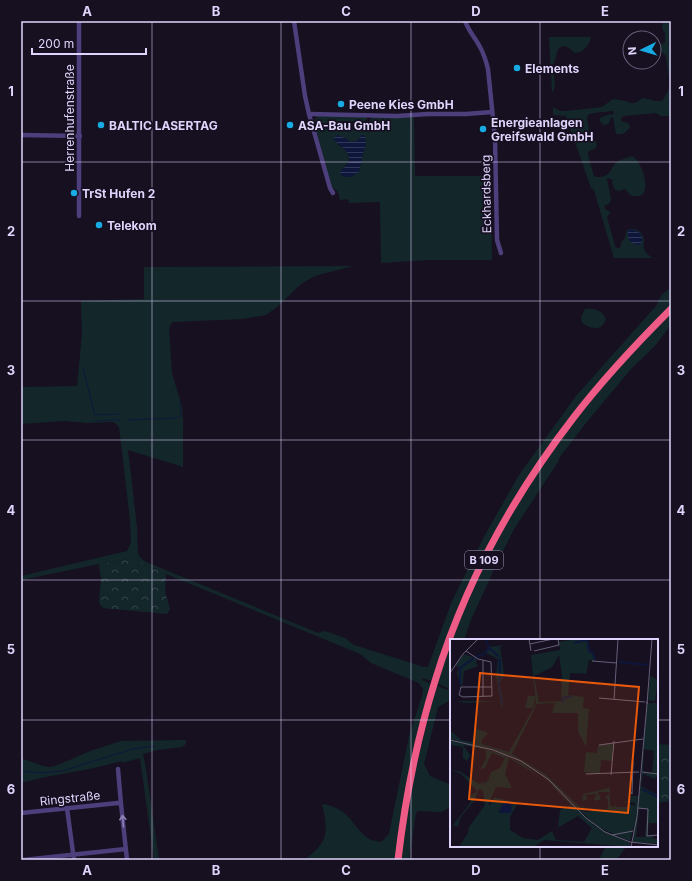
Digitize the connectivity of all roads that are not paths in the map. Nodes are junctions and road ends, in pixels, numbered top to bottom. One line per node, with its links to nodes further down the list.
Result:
1 (79, 21): 7 (street, Herrenhufenstraße)
2 (294, 21): 5 (street)
3 (465, 21): 4 (street, Eckhardsberg)
4 (492, 112): 5 (street); 10 (street, Eckhardsberg)
5 (309, 114): 8 (street)
6 (21, 135): 7 (street)
7 (80, 136): 9 (street, Herrenhufenstraße)
8 (333, 193)
9 (79, 216)
10 (501, 253)
11 (671, 309): 20 (highway, B 109)
12 (118, 769): 13 (street)
13 (121, 804): 14 (street, Ringstraße); 16 (street, one-way to 13)
14 (67, 808): 15 (street, Ringstraße); 17 (street)
15 (21, 813)
16 (126, 849): 17 (street); 19 (street)
17 (74, 857): 18 (street)
18 (23, 860)
19 (127, 860)
20 (398, 860)

